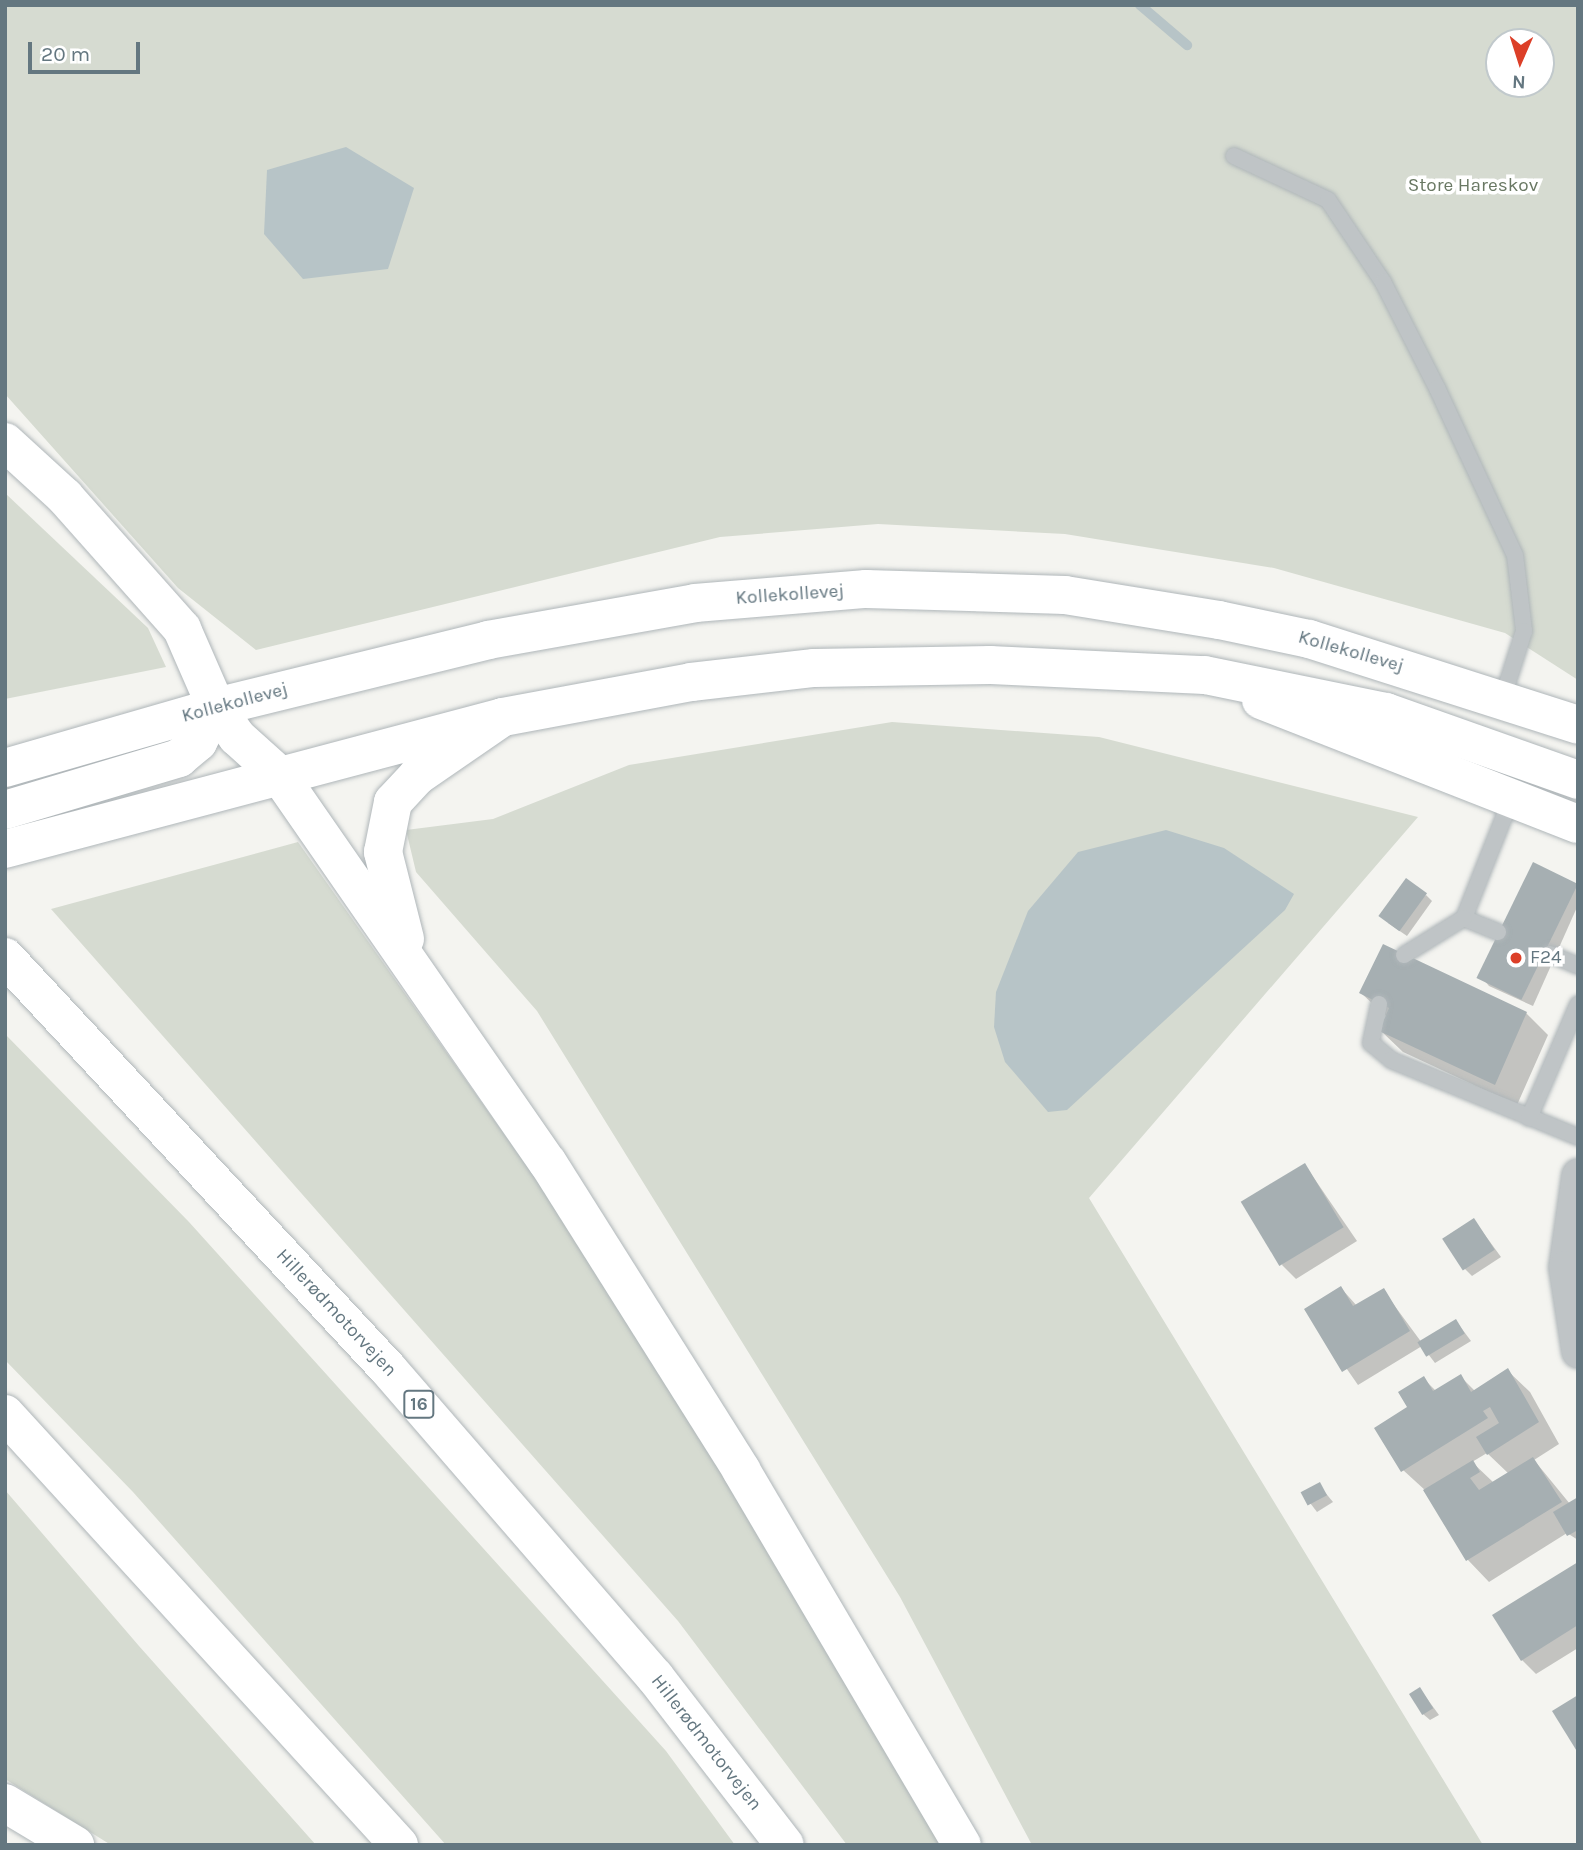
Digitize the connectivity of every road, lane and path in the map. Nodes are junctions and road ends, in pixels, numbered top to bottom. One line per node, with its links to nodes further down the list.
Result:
1 (1234, 156): 4 (lane)
2 (5, 442): 5 (main road)
3 (1205, 675): 6 (main road); 10 (main road); 11 (main road)
4 (1503, 697): 5 (main road, Kollekollevej); 7 (main road, Kollekollevej)
5 (216, 707): 8 (main road, Kollekollevej); 9 (main road); 12 (main road)
6 (503, 717): 9 (main road); 19 (main road)
7 (1578, 725)
8 (5, 768)
9 (279, 775): 14 (main road); 19 (main road)
10 (1578, 780)
11 (1511, 799): 13 (main road); 15 (lane)
12 (5, 810)
13 (1578, 824)
14 (5, 849)
15 (1464, 918): 16 (lane); 18 (lane)
16 (1498, 932)
17 (1550, 954): 20 (lane)
18 (1404, 955)
19 (412, 961): 33 (main road)
20 (1578, 966)
21 (18, 970): 32 (main road, Hillerødmotorvejen / 16)
22 (1379, 1004): 24 (lane)
23 (1578, 1004): 24 (lane)
24 (1529, 1118): 25 (lane)
25 (1578, 1137)
26 (1578, 1175): 27 (street)
27 (1578, 1351)
28 (5, 1414): 31 (main road)
29 (5, 1803): 30 (main road)
30 (75, 1845)
31 (399, 1845)
32 (785, 1845)
33 (962, 1845)

